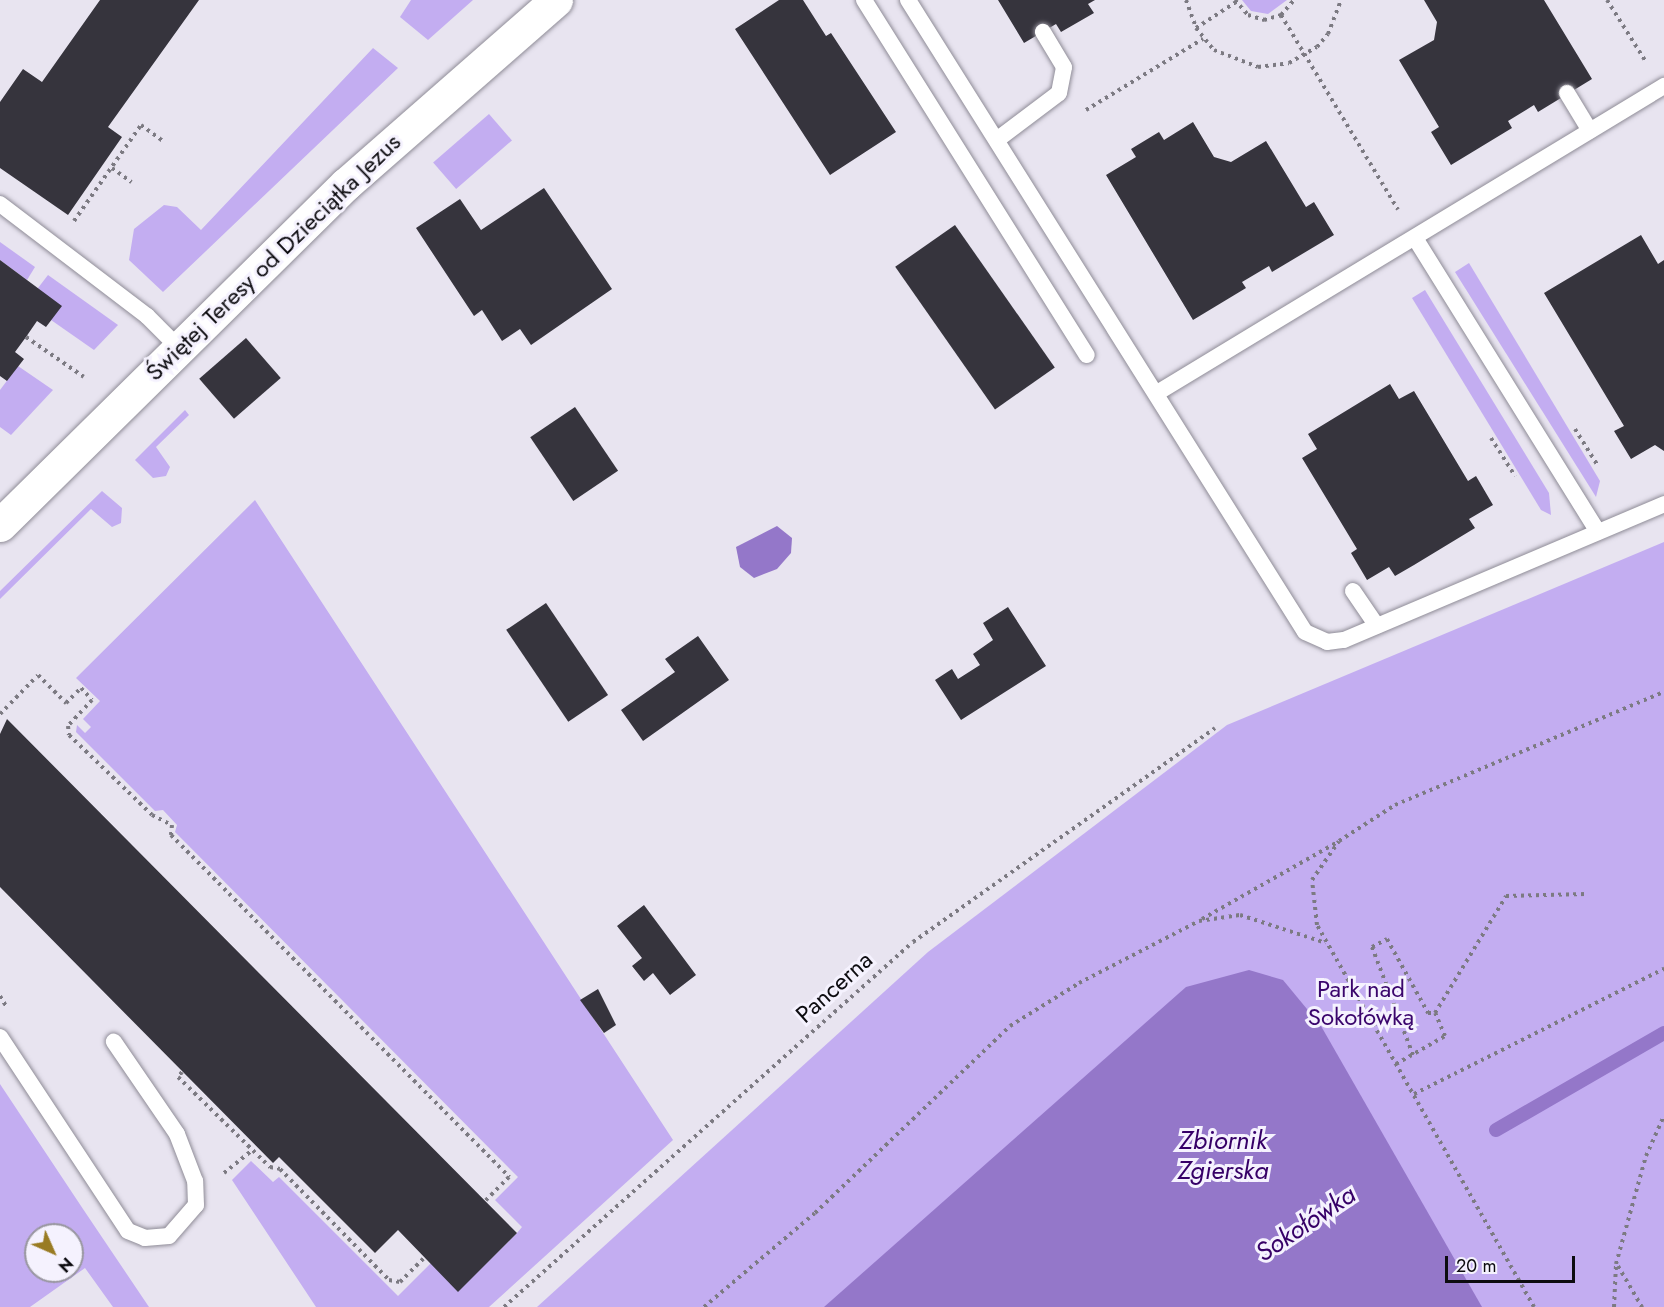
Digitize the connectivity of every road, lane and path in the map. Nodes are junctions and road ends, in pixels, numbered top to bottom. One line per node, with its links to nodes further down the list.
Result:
1 (556, 0): 27 (street, Świętej Teresy od Dzieciątka Jezus)
2 (864, 0): 28 (lane)
3 (908, 0): 19 (lane)
4 (1186, 0): 10 (path)
5 (1294, 0): 9 (path)
6 (1341, 0): 14 (path)
7 (1607, 0): 12 (path)
8 (1236, 1): 9 (path); 10 (path)
9 (1281, 15): 14 (path)
10 (1196, 28): 13 (path)
11 (1042, 32): 19 (lane)
12 (1630, 37)
13 (1203, 39): 14 (path); 17 (path)
14 (1304, 57): 25 (path)
15 (1664, 86): 18 (lane)
16 (1567, 93): 18 (lane)
17 (1081, 114)
18 (1590, 131): 25 (lane)
19 (998, 139): 30 (lane)
20 (162, 140): 21 (path)
21 (112, 168): 22 (path); 24 (path)
22 (131, 182)
23 (0, 204): 27 (lane)
24 (75, 220)
25 (1415, 238): 30 (lane); 37 (lane)
26 (26, 337): 29 (path)
27 (179, 348): 36 (street, Świętej Teresy od Dzieciątka Jezus)
28 (1087, 355)
29 (84, 378)
30 (1157, 393): 39 (lane)
31 (1575, 429): 33 (path)
32 (1491, 438): 34 (path)
33 (1598, 466)
34 (1515, 477)
35 (1664, 504): 37 (lane)
36 (0, 525)
37 (1598, 532): 39 (lane)
38 (1353, 591): 39 (lane)
39 (1377, 626)
40 (1664, 692): 43 (path)
41 (0, 714): 56 (path)
42 (1215, 728): 59 (path, Pancerna)
43 (1339, 841): 45 (path); 46 (path)
44 (1586, 894): 48 (path)
45 (1199, 921): 46 (path); 60 (path)
46 (1327, 943): 52 (path)
47 (1664, 969): 54 (path)
48 (1435, 1013): 51 (path); 51 (path)
49 (0, 1037): 50 (lane)
50 (114, 1042)
51 (1413, 1055): 52 (path)
52 (1396, 1064): 54 (path)
53 (182, 1072): 57 (path)
54 (1414, 1094): 61 (path)
55 (1664, 1116): 58 (path)
56 (486, 1200)
57 (425, 1257)
58 (1616, 1264): 62 (path); 63 (path)
59 (504, 1307)
60 (704, 1307)
61 (1534, 1307)
62 (1614, 1307)
63 (1642, 1307)

